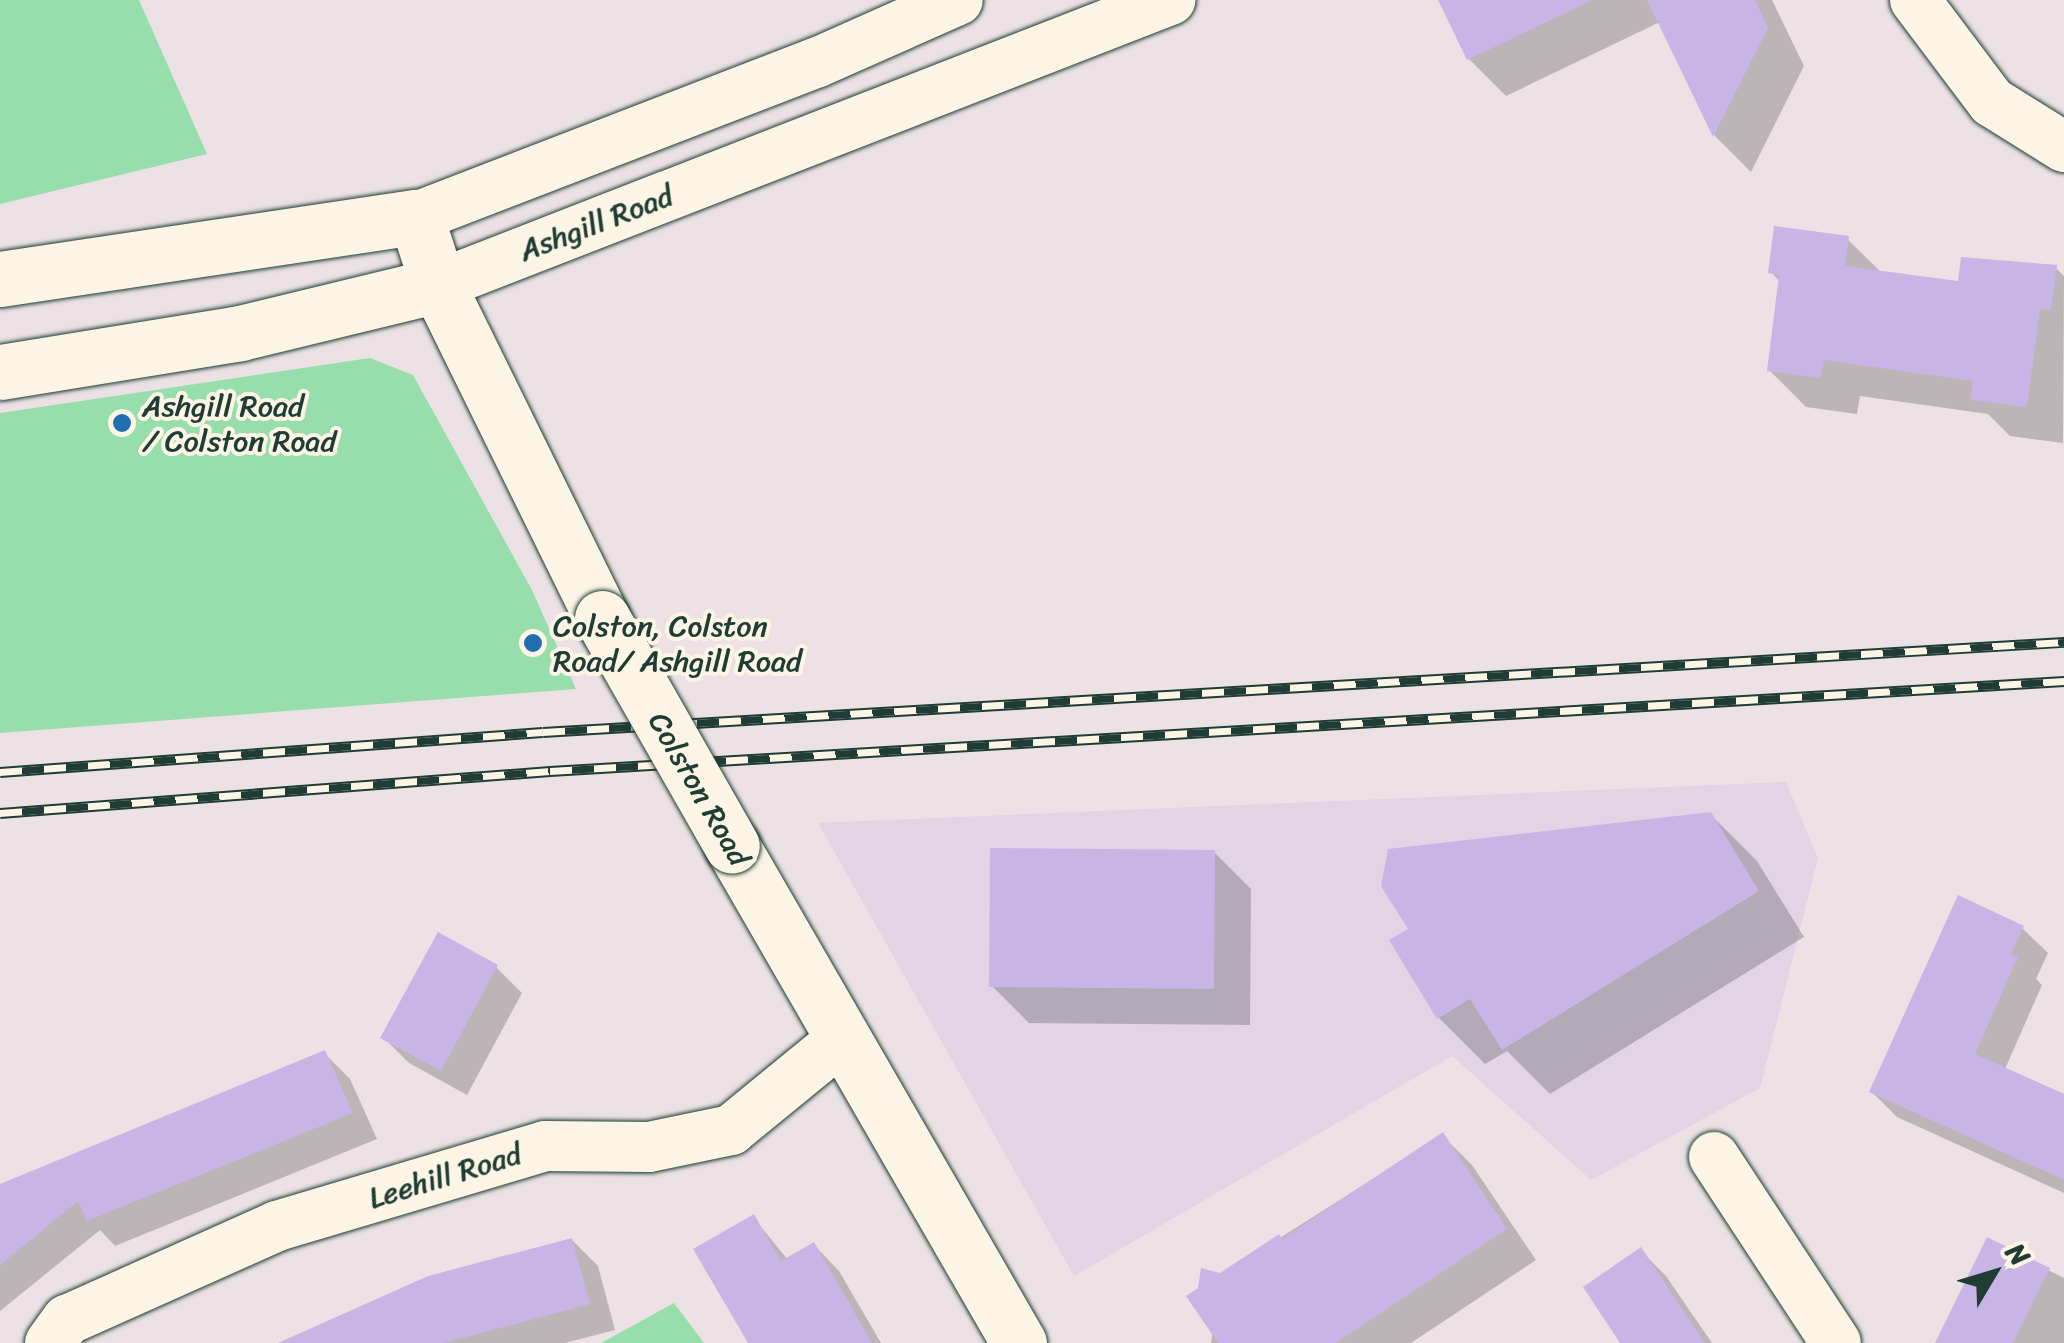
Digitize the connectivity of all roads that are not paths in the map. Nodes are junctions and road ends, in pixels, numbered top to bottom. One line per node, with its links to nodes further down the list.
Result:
1 (958, 0): 5 (street)
2 (1170, 0): 7 (street, Ashgill Road)
3 (1915, 0): 4 (street)
4 (2064, 147)
5 (416, 217): 6 (street); 7 (street, Colston Road)
6 (0, 279)
7 (438, 284): 8 (street, Ashgill Road); 9 (street, Colston Road, bridge)
8 (0, 372)
9 (841, 1040): 11 (street, Leehill Road); 12 (street, Colston Road)
10 (1714, 1157): 13 (street)
11 (50, 1343)
12 (1018, 1343)
13 (1836, 1343)

